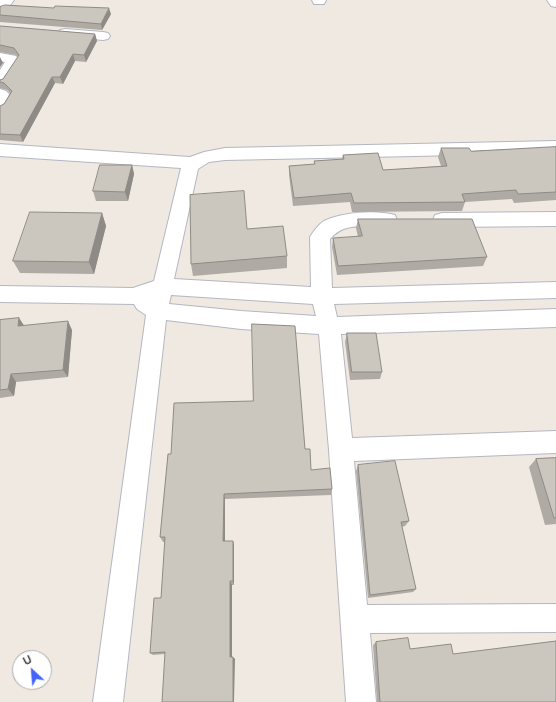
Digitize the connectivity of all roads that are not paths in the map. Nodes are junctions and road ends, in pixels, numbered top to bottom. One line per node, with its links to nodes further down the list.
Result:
1 (7, 0): 4 (street)
2 (554, 0): 3 (street)
3 (556, 3)
4 (0, 9)
5 (49, 32): 6 (street)
6 (103, 36)
7 (0, 57): 8 (street)
8 (0, 82)
9 (0, 94): 10 (street)
10 (0, 107)
11 (556, 146): 13 (street)
12 (0, 150): 13 (street)
13 (191, 163): 15 (street)
14 (556, 219): 19 (street)
15 (162, 286): 18 (street); 19 (street); 20 (street)
16 (556, 290): 19 (street)
17 (0, 294): 18 (street)
18 (134, 296): 20 (street)
19 (322, 296): 22 (street)
20 (157, 311): 22 (street); 27 (street)
21 (556, 318): 22 (street)
22 (329, 326): 24 (street)
23 (556, 442): 24 (street)
24 (341, 450): 26 (street)
25 (556, 618): 26 (street)
26 (355, 619): 28 (street)
27 (108, 702)
28 (361, 702)

